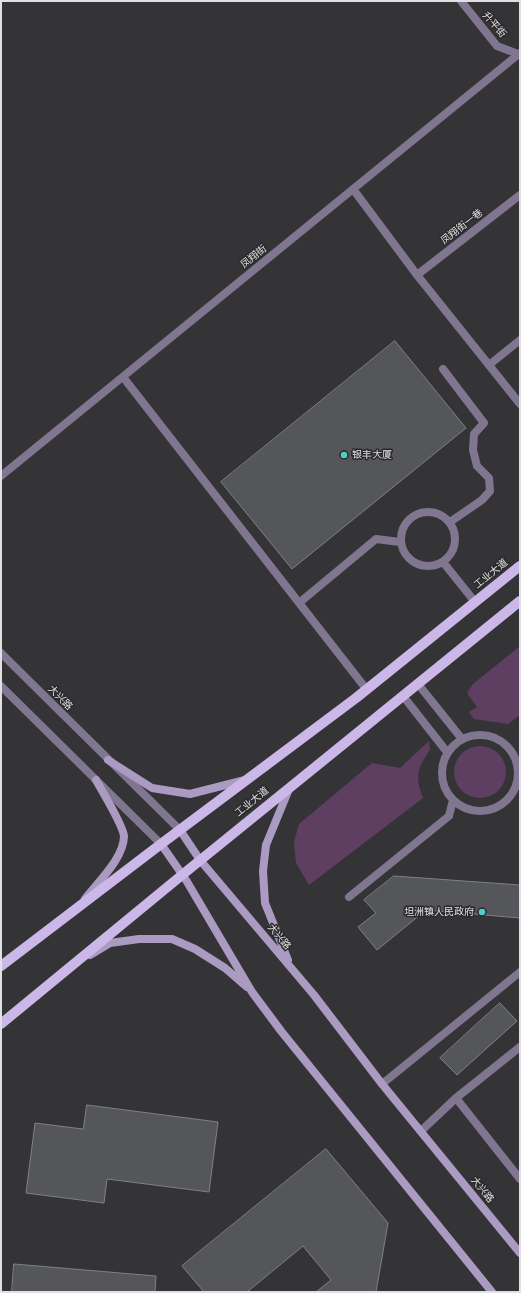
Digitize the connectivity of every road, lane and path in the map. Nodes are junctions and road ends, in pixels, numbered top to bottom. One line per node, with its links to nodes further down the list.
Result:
1 (461, 1): 2 (street, 升平街)
2 (519, 53): 3 (street, 凤翔街)
3 (352, 190): 5 (street); 9 (street, 凤翔街)
4 (520, 195): 5 (street, 凤翔街一巷)
5 (417, 275): 7 (street)
6 (520, 340): 7 (street)
7 (489, 365): 10 (street)
8 (443, 369): 12 (street)
9 (123, 377): 11 (street, 凤翔街); 18 (street)
10 (520, 404)
11 (1, 476)
12 (450, 522): 13 (street); 14 (street)
13 (400, 542): 14 (street); 18 (street)
14 (443, 562): 17 (street)
15 (520, 566): 17 (main road, 工业大道)
16 (520, 601): 20 (main road, 工业大道)
17 (475, 602): 22 (main road, 工业大道)
18 (299, 603): 22 (street)
19 (1, 653): 26 (street, 大兴路)
20 (418, 684): 23 (main road, 工业大道); 24 (street)
21 (1, 686): 29 (street)
22 (367, 690): 28 (main road, 工业大道)
23 (403, 696): 25 (street); 30 (main road, 工业大道)
24 (462, 739): 25 (street); 27 (street)
25 (447, 752): 31 (street)
26 (108, 760): 28 (main road, 工业大道); 32 (street, 大兴路)
27 (519, 761): 31 (street)
28 (249, 778): 32 (main road, 工业大道)
29 (96, 780): 33 (street); 37 (main road)
30 (290, 788): 34 (main road, 工业大道); 40 (main road)
31 (453, 800): 36 (street)
32 (180, 830): 33 (main road, 工业大道); 34 (main road, 大兴路)
33 (161, 844): 35 (main road); 37 (main road, 工业大道)
34 (200, 860): 35 (main road, 工业大道); 40 (main road, 大兴路)
35 (182, 875): 39 (main road, 工业大道); 42 (main road)
36 (349, 897)
37 (79, 907): 38 (main road, 工业大道)
38 (1, 966)
39 (73, 966): 42 (main road); 43 (main road, 工业大道)
40 (292, 968): 45 (main road, 大兴路)
41 (520, 972): 45 (street)
42 (252, 992): 50 (main road)
43 (1, 1024)
44 (520, 1047): 46 (street)
45 (382, 1084): 47 (main road, 大兴路)
46 (456, 1098): 47 (street); 48 (street)
47 (421, 1131): 49 (main road, 大兴路)
48 (520, 1179)
49 (520, 1253)
50 (492, 1292)

